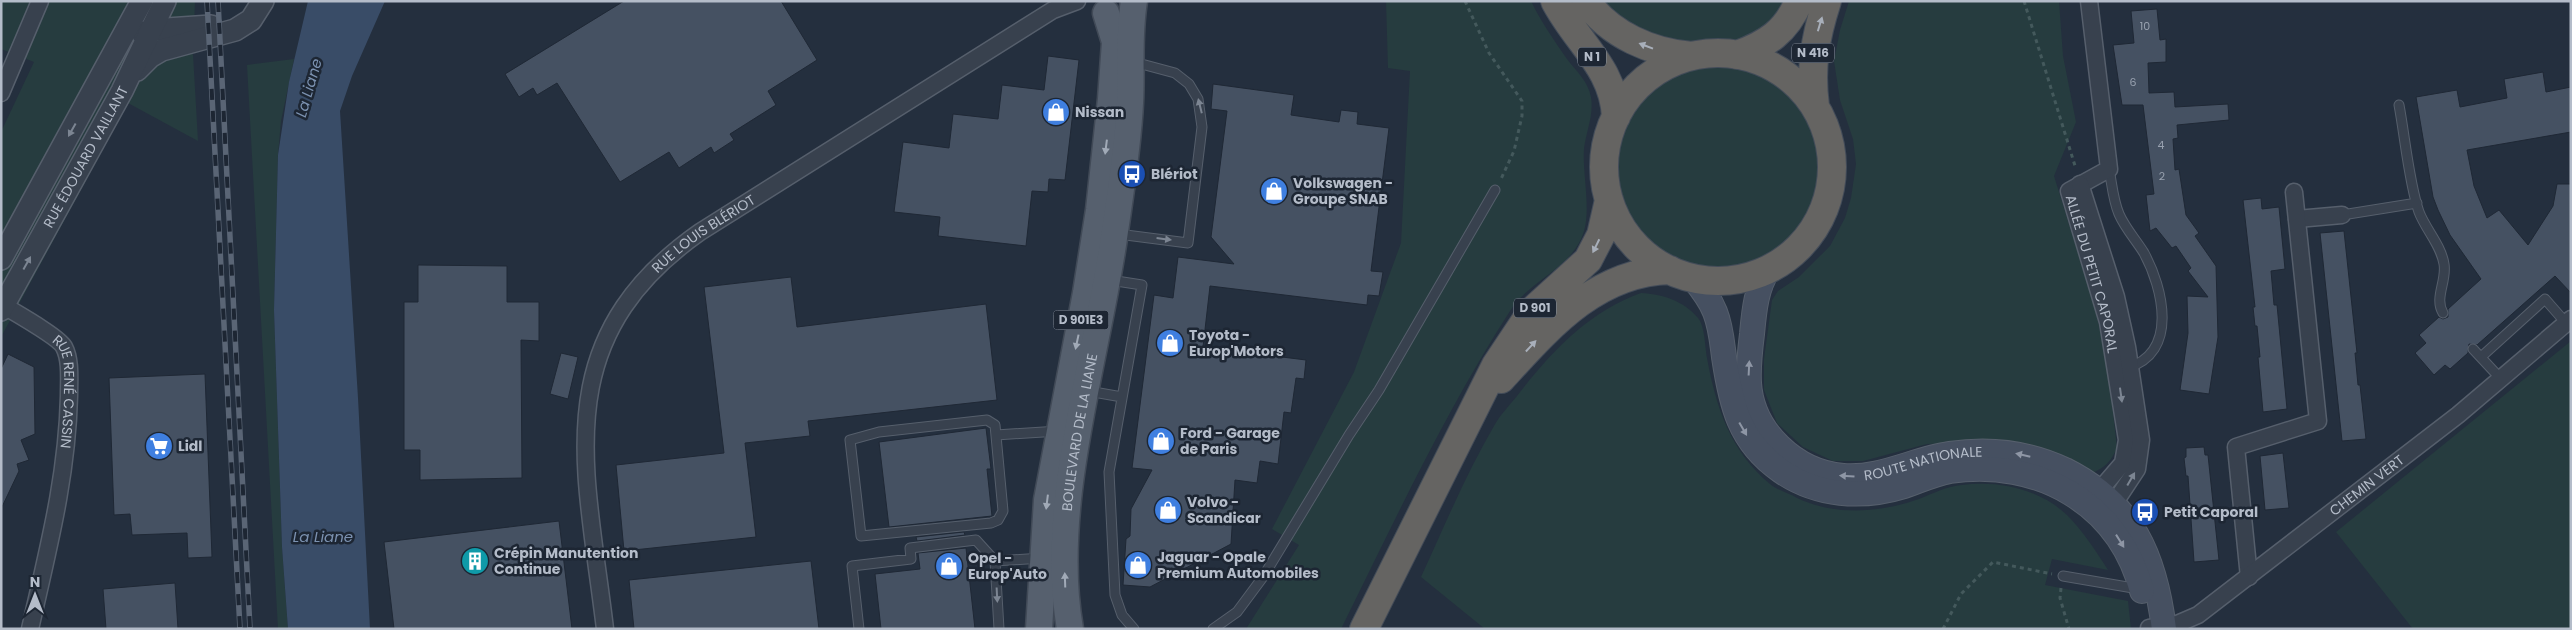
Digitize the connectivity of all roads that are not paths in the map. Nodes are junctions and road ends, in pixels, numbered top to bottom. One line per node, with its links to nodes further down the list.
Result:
1 (40, 1): 21 (street)
2 (142, 1): 16 (street, RUE ÉDOUARD VAILLANT)
3 (174, 1): 14 (street)
4 (1077, 1): 58 (street, RUE LOUIS BLÉRIOT)
5 (1134, 1): 12 (main road); 19 (main road, BOULEVARD DE LA LIANE / D 901E3)
6 (1555, 1): 24 (highway, N 1)
7 (1586, 1): 18 (highway, N 1, one-way to 7)
8 (1799, 1): 17 (highway, N 416)
9 (1827, 1): 23 (highway, N 416, one-way to 9)
10 (2089, 1): 25 (street, ALLÉE DU PETIT CAPORAL)
11 (262, 4): 14 (street); 15 (street)
12 (1101, 7): 32 (main road, BOULEVARD DE LA LIANE / D 901E3, one-way to 32)
13 (158, 16): 14 (street); 15 (street); 16 (street); 20 (street, RUE ÉDOUARD VAILLANT)
14 (200, 27)
15 (184, 43): 20 (street)
16 (117, 51): 33 (street, RUE ÉDOUARD VAILLANT, one-way to 33)
17 (1737, 54): 18 (highway); 23 (highway)
18 (1694, 56): 24 (highway)
19 (1129, 61): 32 (main road, BOULEVARD DE LA LIANE / D 901E3); 32 (lane, one-way to 19)
20 (122, 91): 37 (street, RUE ÉDOUARD VAILLANT, one-way to 20)
21 (1, 92)
22 (2399, 105): 29 (lane)
23 (1815, 106): 34 (highway)
24 (1616, 117): 28 (highway)
25 (2110, 169): 42 (lane, ALLÉE DU PETIT CAPORAL); 42 (street, ALLÉE DU PETIT CAPORAL)
26 (1495, 190): 65 (lane)
27 (2294, 192): 31 (street)
28 (1609, 200): 35 (highway); 46 (highway, D 901, one-way to 46)
29 (2417, 203): 30 (lane); 38 (lane)
30 (2342, 215): 31 (street)
31 (2297, 219): 54 (street)
32 (1106, 225): 36 (main road, BOULEVARD DE LA LIANE / D 901E3); 44 (main road, BOULEVARD DE LA LIANE / D 901E3, one-way to 44)
33 (1, 259)
34 (1769, 269): 35 (highway); 49 (main road, ROUTE NATIONALE, one-way to 34)
35 (1682, 274): 46 (highway, D 901, one-way to 35); 49 (main road, ROUTE NATIONALE, one-way to 49)
36 (1108, 280): 44 (main road, BOULEVARD DE LA LIANE / D 901E3); 45 (lane)
37 (2, 306): 57 (street, RUE RENÉ CASSIN)
38 (2443, 313)
39 (2569, 321): 41 (lane); 43 (street, CHEMIN VERT)
40 (2473, 349): 41 (lane)
41 (2481, 357): 43 (lane)
42 (2124, 369): 49 (street, ALLÉE DU PETIT CAPORAL)
43 (2500, 379): 54 (street, CHEMIN VERT)
44 (1078, 384): 45 (lane); 47 (main road, BOULEVARD DE LA LIANE / D 901E3); 63 (main road, BOULEVARD DE LA LIANE / D 901E3, one-way to 44)
45 (1122, 397): 64 (lane)
46 (1467, 424): 52 (highway, D 901)
47 (1059, 431): 48 (lane); 51 (main road, BOULEVARD DE LA LIANE / D 901E3, one-way to 51)
48 (996, 435): 48 (lane)
49 (2101, 505): 55 (main road, ROUTE NATIONALE, one-way to 55); 56 (main road, ROUTE NATIONALE)
50 (995, 561): 51 (lane); 59 (lane); 60 (lane, one-way to 60)
51 (1042, 561): 61 (main road, BOULEVARD DE LA LIANE / D 901E3); 62 (main road, D 901E3)
52 (1395, 566): 66 (highway, D 901); 67 (highway, D 901)
53 (2063, 576): 55 (lane)
54 (2249, 577): 56 (street, CHEMIN VERT)
55 (2142, 589): 56 (main road, ROUTE NATIONALE)
56 (2156, 628)
57 (30, 629)
58 (605, 629)
59 (859, 629)
60 (998, 629)
61 (1039, 629)
62 (1051, 629)
63 (1070, 629)
64 (1134, 629)
65 (1213, 629)
66 (1364, 629)
67 (1371, 629)

